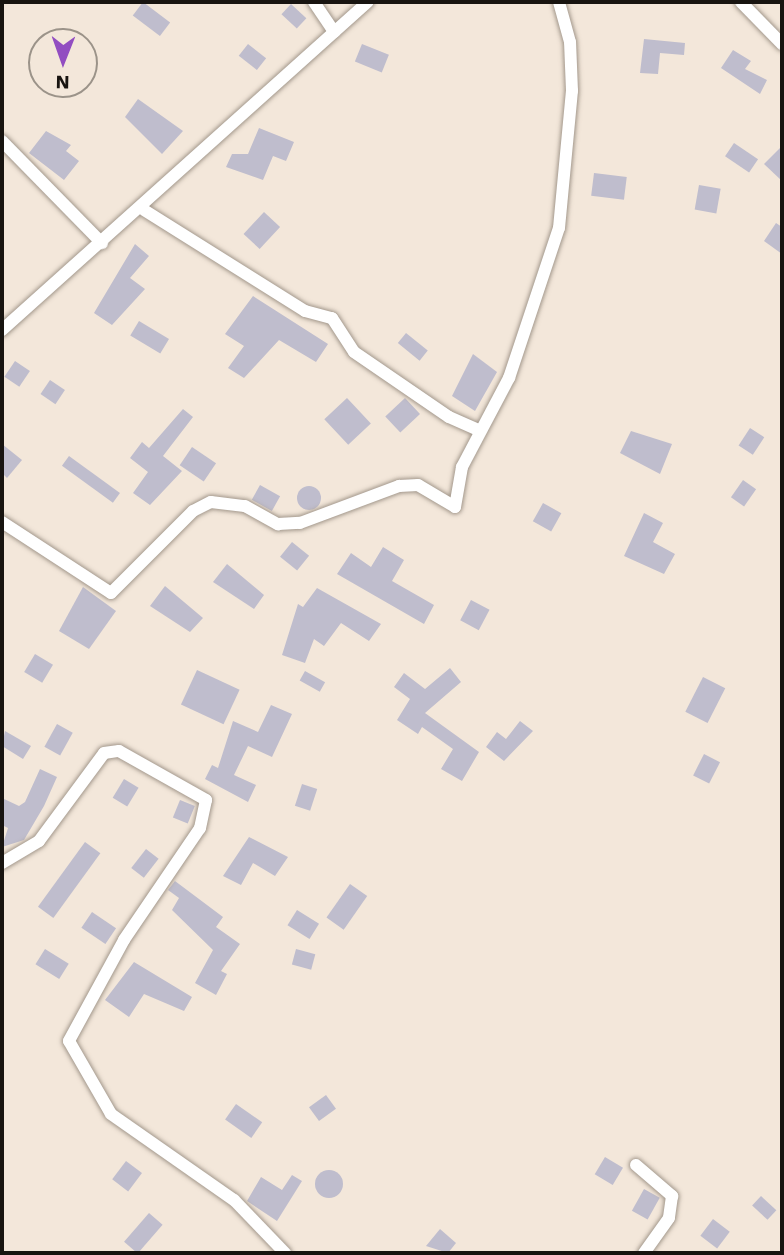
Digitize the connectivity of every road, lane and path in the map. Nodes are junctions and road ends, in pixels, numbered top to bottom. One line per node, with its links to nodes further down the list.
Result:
1 (314, 2): 5 (street)
2 (369, 2): 5 (street)
3 (559, 2): 11 (street)
4 (741, 2): 6 (street)
5 (334, 33): 8 (street)
6 (782, 44)
7 (2, 141): 9 (street)
8 (144, 210): 9 (street); 11 (street)
9 (102, 243): 10 (street)
10 (2, 330)
11 (480, 431): 12 (street)
12 (2, 522)
13 (2, 863): 15 (street)
14 (636, 1165): 16 (street)
15 (285, 1253)
16 (644, 1253)

